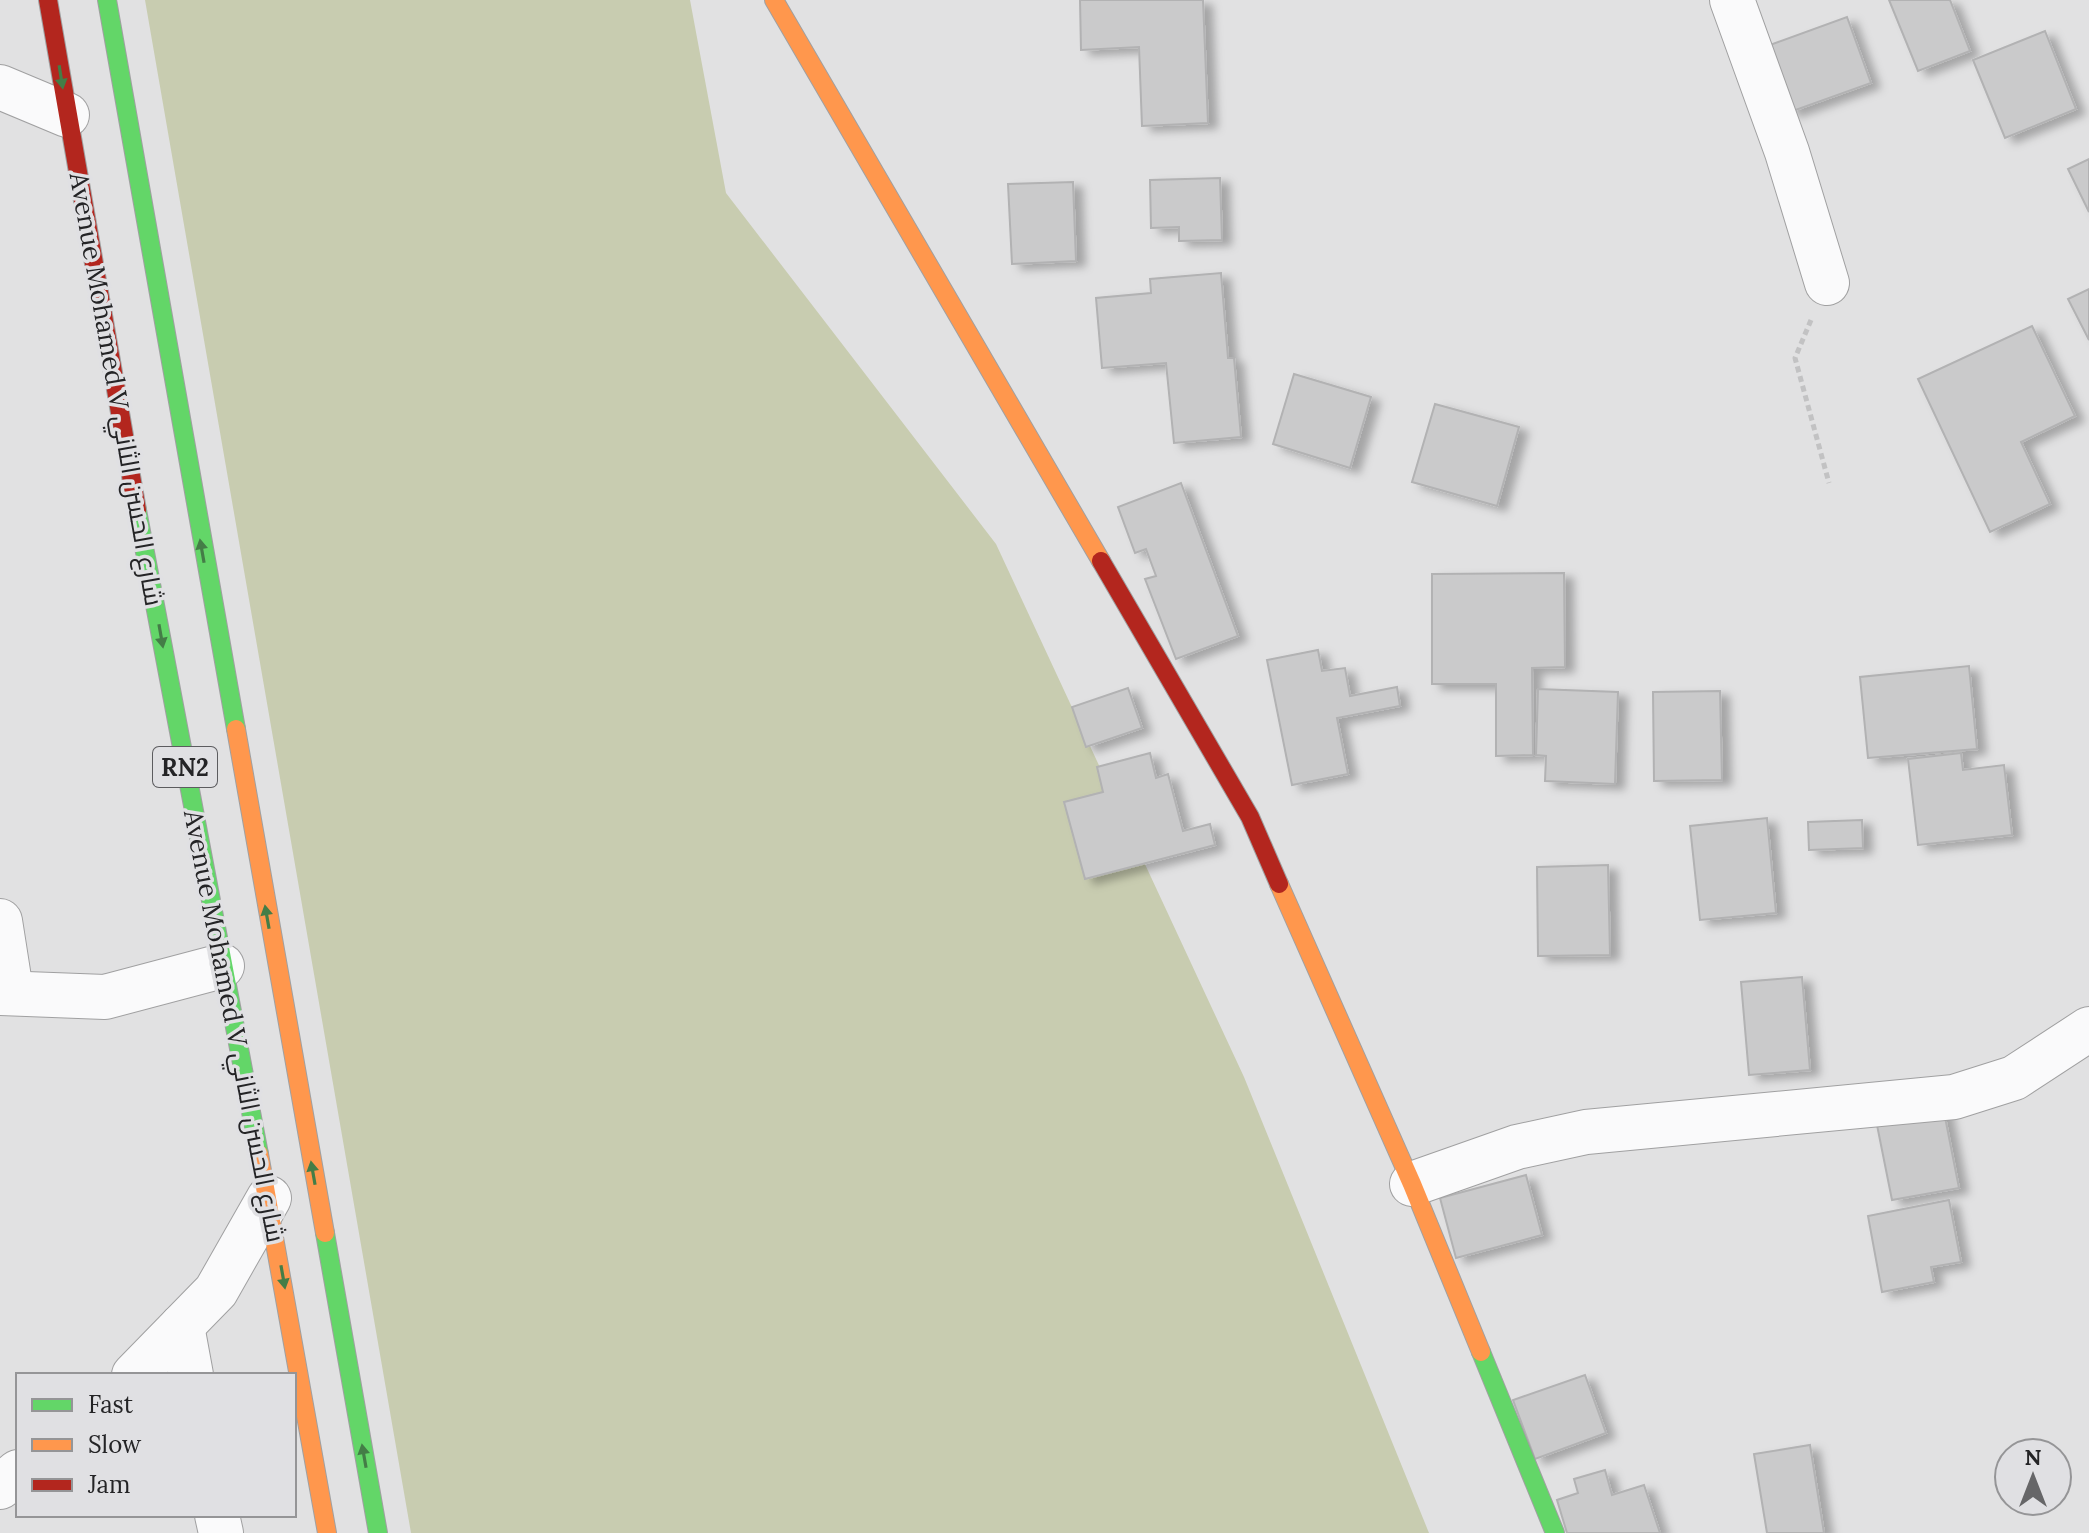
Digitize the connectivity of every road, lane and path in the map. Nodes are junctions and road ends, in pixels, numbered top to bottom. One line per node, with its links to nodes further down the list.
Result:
1 (48, 0): 6 (main road, Avenue Mohamed V شارع الحسن الثاني / RN2, one-way to 6)
2 (107, 0): 21 (main road, Avenue Mohamed V شارع الحسن الثاني / RN2, one-way to 2)
3 (774, 0): 13 (main road)
4 (1732, 0): 7 (street)
5 (0, 87): 6 (street)
6 (67, 115): 10 (main road, Avenue Mohamed V شارع الحسن الثاني / RN2, one-way to 10)
7 (1827, 283): 8 (path)
8 (1829, 483)
9 (0, 921): 11 (street)
10 (222, 966): 11 (street); 14 (main road, Avenue Mohamed V شارع الحسن الثاني / RN2)
11 (6, 992)
12 (2089, 1029): 13 (street)
13 (1412, 1184): 22 (main road)
14 (269, 1198): 15 (street); 20 (main road, Avenue Mohamed V شارع الحسن الثاني / RN2, one-way to 20)
15 (182, 1326): 16 (street); 17 (street)
16 (136, 1373)
17 (191, 1373)
18 (16, 1474): 19 (street)
19 (0, 1487)
20 (327, 1533)
21 (378, 1533)
22 (1555, 1533)

